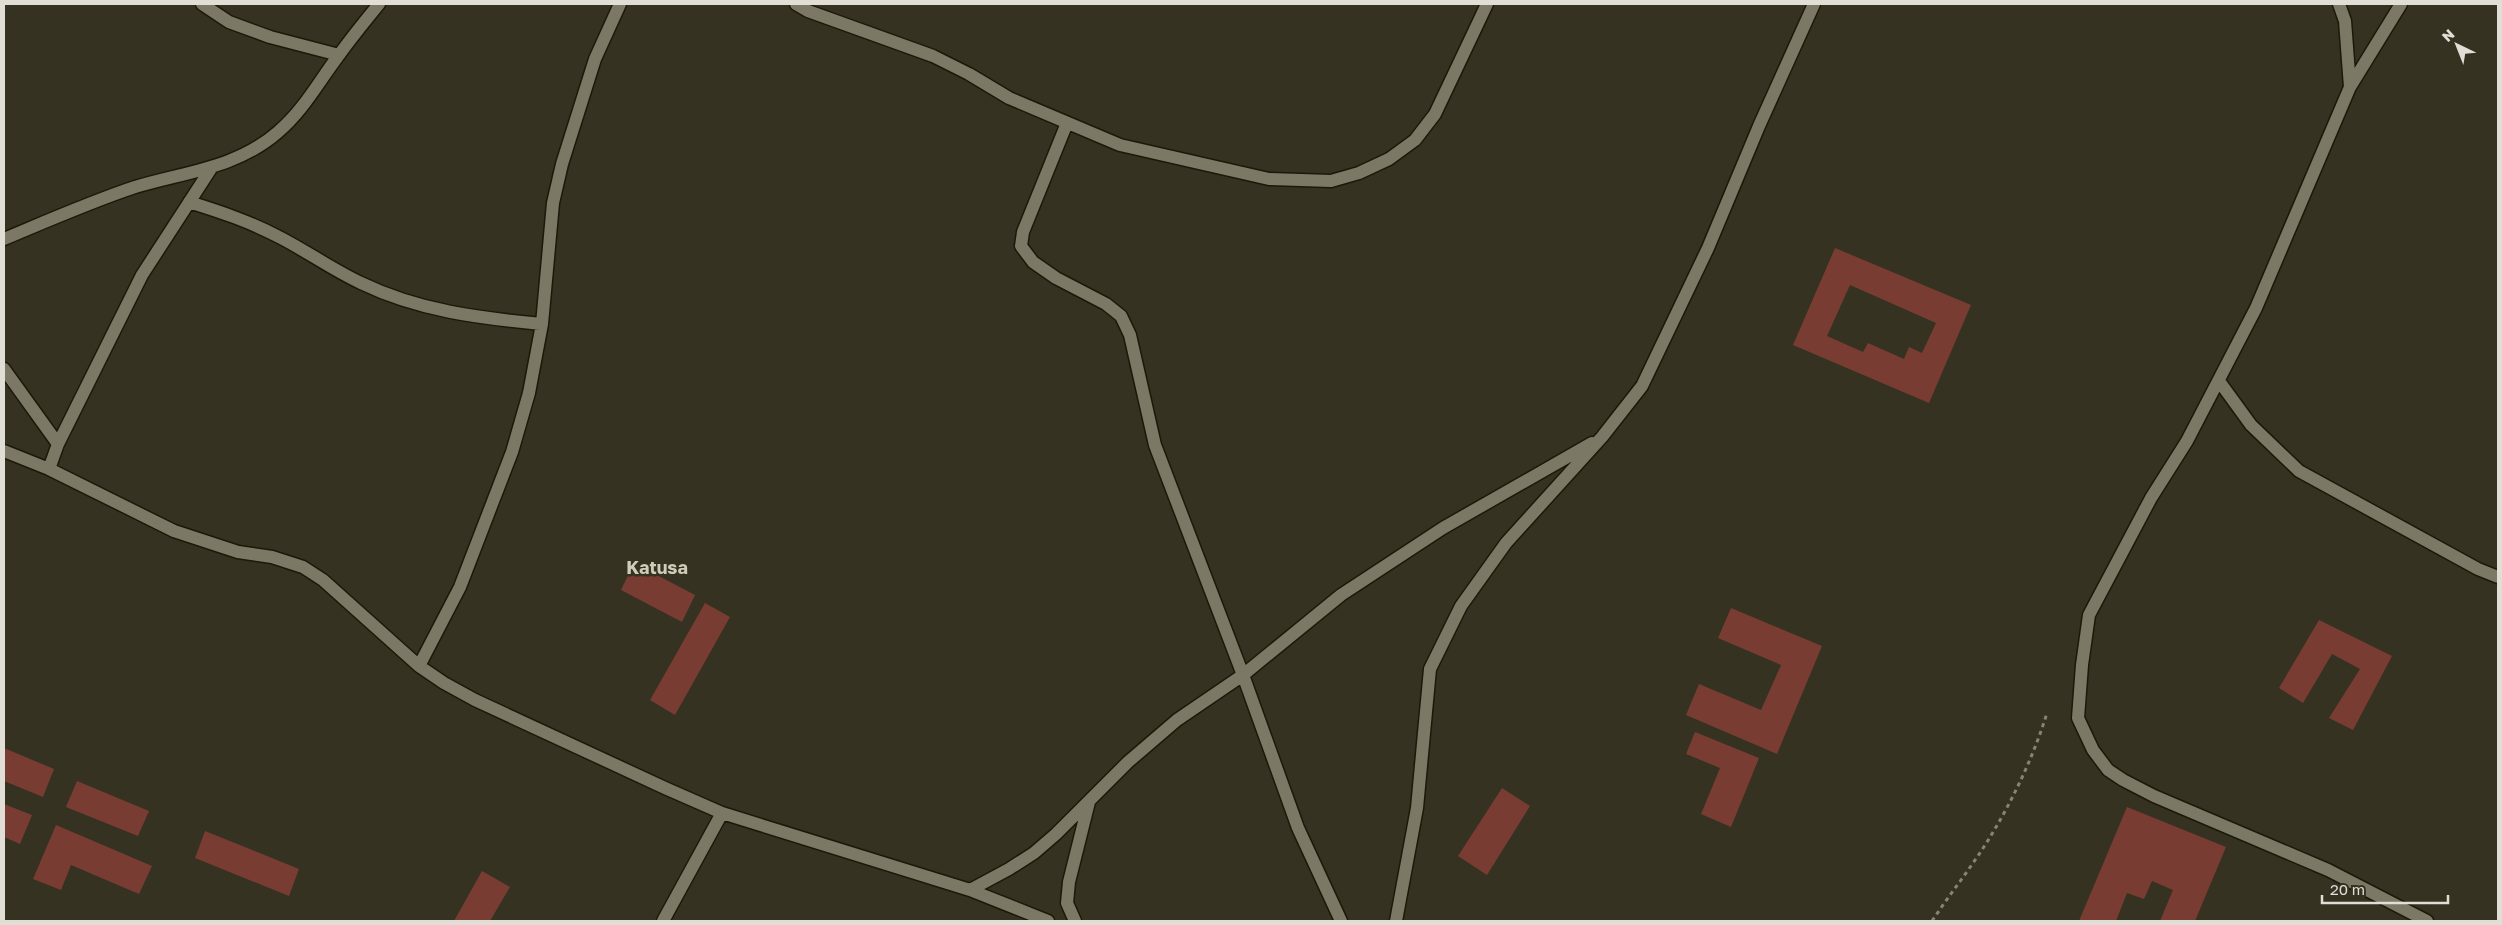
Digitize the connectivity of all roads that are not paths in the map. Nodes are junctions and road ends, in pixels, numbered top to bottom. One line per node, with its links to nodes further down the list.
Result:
1 (202, 4): 9 (street)
2 (379, 4): 9 (street)
3 (620, 4): 15 (street)
4 (796, 4): 11 (street)
5 (1487, 4): 11 (street)
6 (1814, 4): 18 (street)
7 (2339, 4): 10 (street)
8 (2401, 4): 10 (street)
9 (339, 55): 12 (street)
10 (2350, 87): 17 (street)
11 (1067, 123): 24 (street)
12 (212, 167): 13 (street); 14 (street)
13 (189, 202): 15 (street); 19 (street)
14 (4, 239)
15 (542, 324): 23 (street)
16 (4, 369): 19 (street)
17 (2219, 381): 22 (street); 33 (street)
18 (1602, 437): 24 (street); 32 (street)
19 (58, 444): 21 (street)
20 (4, 451): 21 (street)
21 (49, 469): 23 (street)
22 (2498, 577)
23 (419, 666): 26 (street)
24 (1244, 675): 25 (street); 31 (street)
25 (1089, 802): 27 (street); 30 (street)
26 (722, 813): 27 (street); 28 (street)
27 (970, 890): 29 (street)
28 (663, 921)
29 (1048, 921)
30 (1075, 921)
31 (1341, 921)
32 (1396, 921)
33 (2427, 921)

